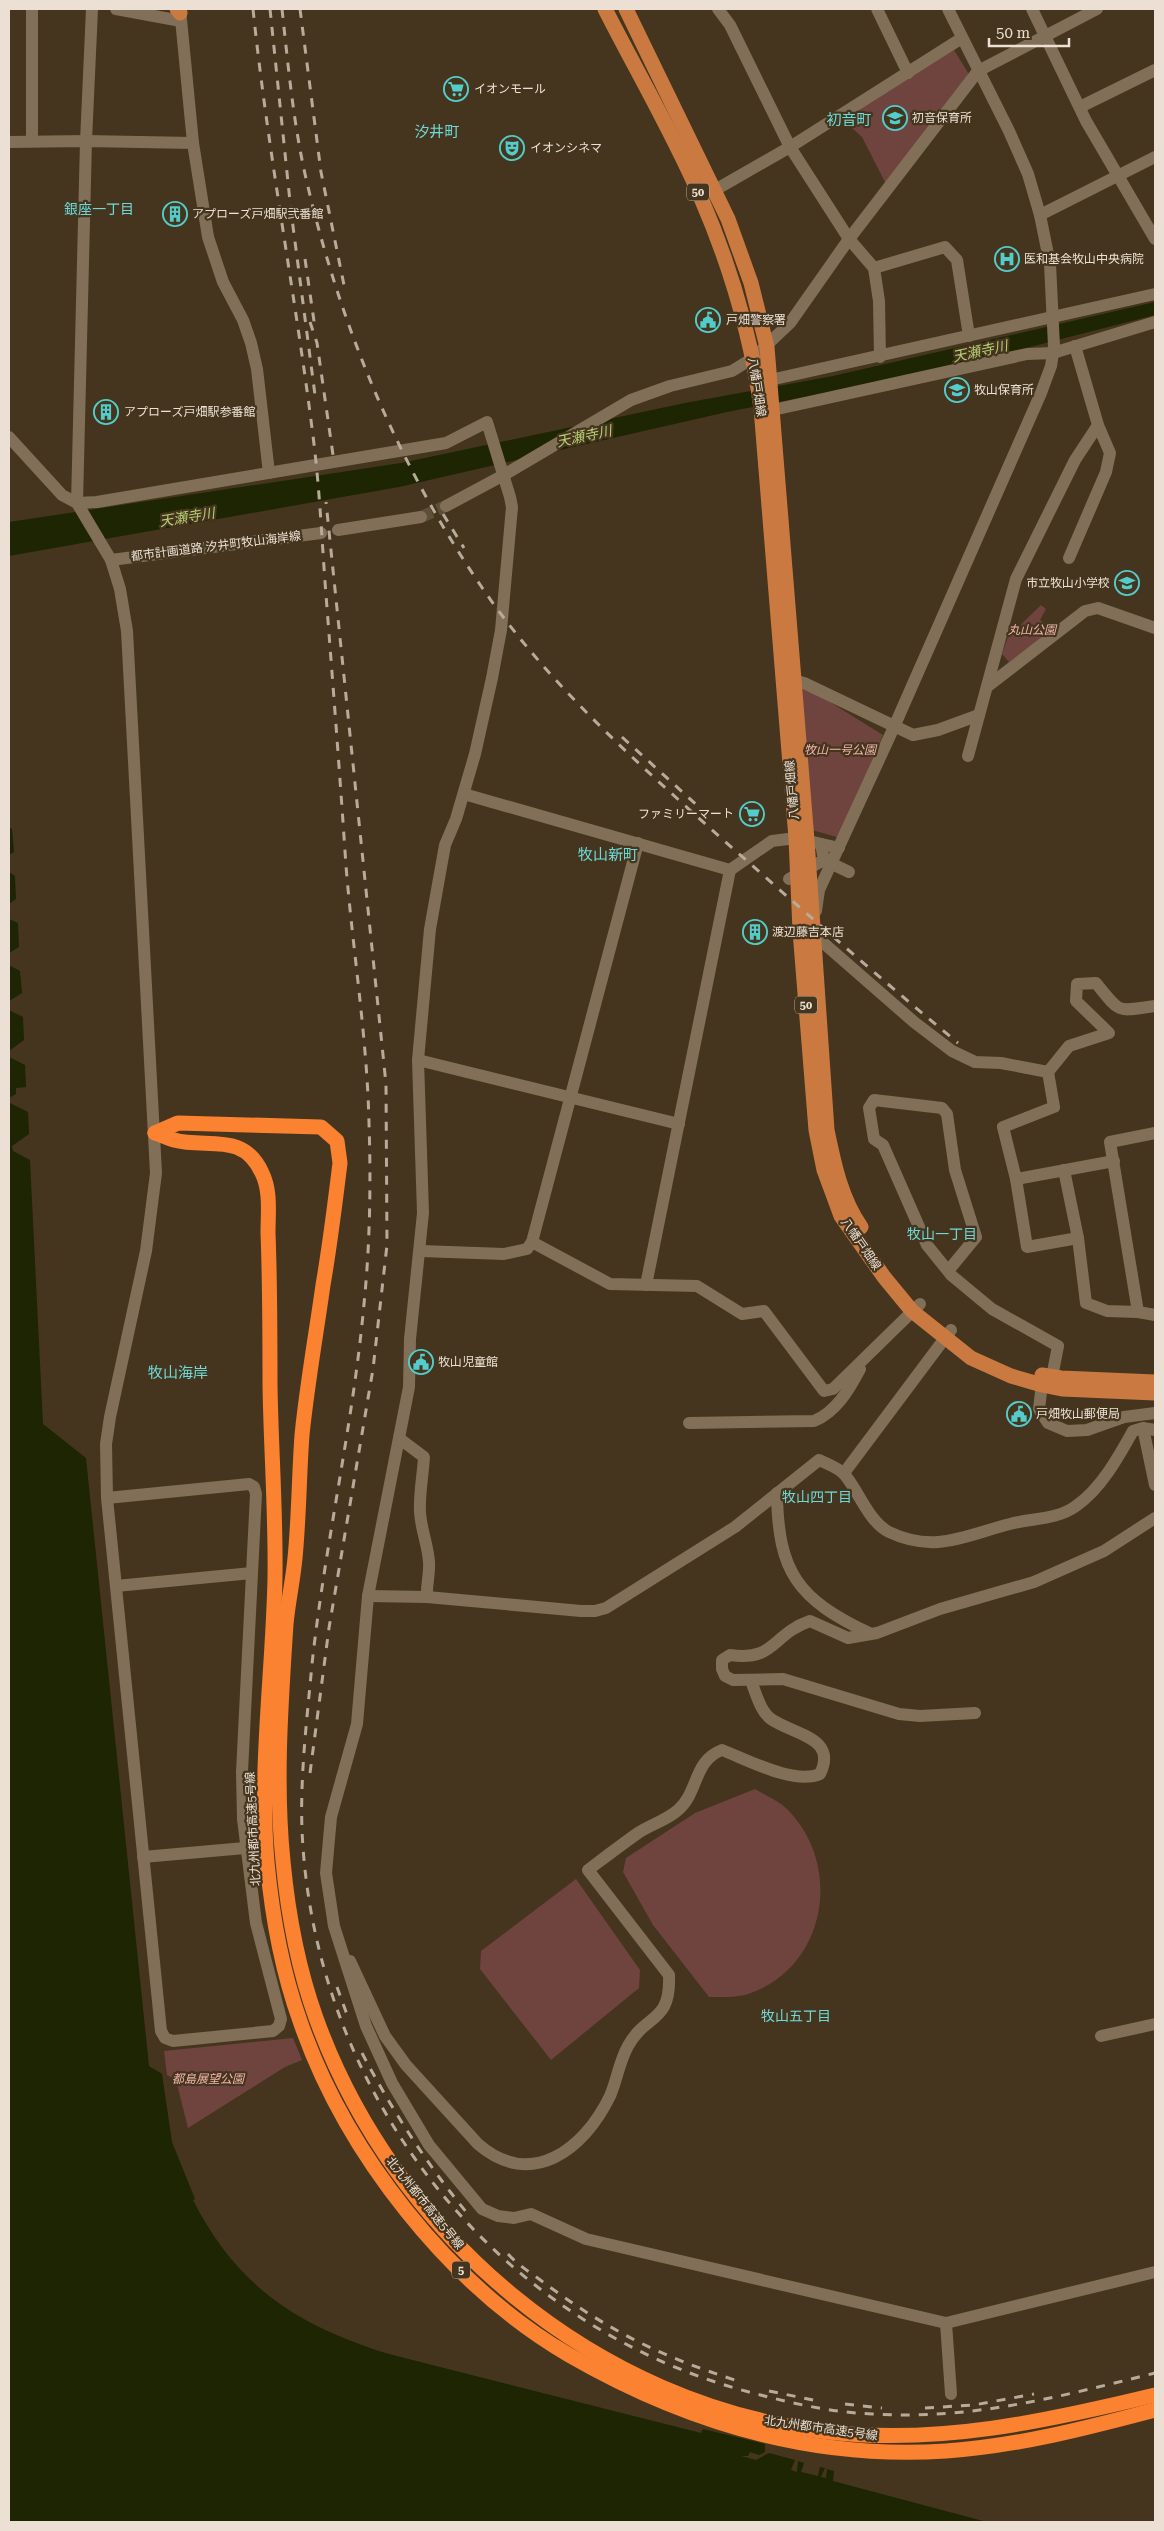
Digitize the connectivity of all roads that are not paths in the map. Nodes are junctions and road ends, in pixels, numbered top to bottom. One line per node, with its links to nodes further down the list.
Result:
1 (32, 9): 18 (street)
2 (92, 9): 19 (street)
3 (116, 9): 11 (street)
4 (605, 9): 38 (main road, 八幡戸畑線 / 50)
5 (626, 9): 25 (main road, 八幡戸畑線 / 50)
6 (718, 9): 22 (street)
7 (877, 9): 16 (street)
8 (948, 9): 13 (street)
9 (1032, 9): 12 (street)
10 (1097, 9): 12 (street)
11 (180, 13): 21 (street)
12 (1045, 36): 15 (street); 17 (street)
13 (962, 38): 15 (street); 16 (street)
14 (1155, 70): 17 (street)
15 (978, 71): 26 (street); 27 (street)
16 (908, 73): 22 (street)
17 (1080, 107): 24 (street)
18 (32, 141): 19 (street); 20 (street)
19 (86, 141): 21 (street); 45 (street)
20 (9, 142)
21 (193, 143): 44 (street)
22 (790, 147): 25 (street); 27 (street)
23 (1155, 157): 24 (street)
24 (1117, 175): 26 (street); 28 (street)
25 (715, 190): 35 (main road, 八幡戸畑線 / 50)
26 (1040, 215): 31 (street)
27 (849, 239): 29 (street); 35 (street)
28 (1155, 239)
29 (874, 268): 33 (street); 37 (street)
30 (1155, 294): 31 (street)
31 (1053, 321): 33 (street); 36 (street)
32 (1155, 322): 34 (street)
33 (969, 336): 37 (street)
34 (1075, 346): 36 (street); 41 (street)
35 (767, 347): 38 (street); 39 (main road, 八幡戸畑線 / 50)
36 (1054, 349): 40 (street); 56 (street)
37 (880, 357): 39 (street)
38 (753, 358): 39 (main road, 八幡戸畑線 / 50); 43 (street)
39 (767, 385): 40 (main road, 八幡戸畑線 / 50)
40 (769, 408): 53 (main road, 八幡戸畑線 / 50); 59 (main road, 八幡戸畑線 / 50)
41 (1098, 425): 50 (street); 54 (street)
42 (9, 437): 45 (street)
43 (501, 471): 44 (street); 46 (street); 58 (street)
44 (269, 473): 45 (street)
45 (76, 503): 51 (street)
46 (446, 506)
47 (421, 517): 48 (street)
48 (338, 530)
49 (322, 533): 51 (street, 都市計画道路 汐井町牧山海岸線)
50 (1069, 558)
51 (111, 560): 72 (street)
52 (1155, 628): 54 (street)
53 (793, 680): 56 (street); 59 (main road, 八幡戸畑線 / 50)
54 (988, 686): 55 (street)
55 (979, 715): 56 (street); 57 (street)
56 (894, 728): 61 (street)
57 (968, 756)
58 (464, 794): 60 (street); 68 (street)
59 (808, 841): 61 (street); 62 (street); 63 (street); 66 (main road, 八幡戸畑線 / 50); 82 (main road, 八幡戸畑線 / 50)
60 (638, 843): 63 (street); 70 (street)
61 (839, 848): 66 (street)
62 (824, 860): 64 (street); 65 (street)
63 (730, 870): 71 (street)
64 (849, 872)
65 (788, 879)
66 (812, 933): 69 (street); 82 (main road, 八幡戸畑線 / 50)
67 (1155, 1006): 69 (street)
68 (418, 1060): 70 (street); 79 (street)
69 (1048, 1072): 76 (street)
70 (571, 1098): 71 (street); 78 (street)
71 (679, 1124): 81 (street)
72 (155, 1132): 98 (street); 115 (highway, 北九州都市高速5号線 / 5); 116 (highway, 北九州都市高速5号線 / 5)
73 (1155, 1133): 74 (street)
74 (1114, 1161): 75 (street); 84 (street)
75 (1064, 1170): 76 (street); 77 (street)
76 (1016, 1179): 77 (street)
77 (1078, 1238): 84 (street)
78 (532, 1242): 79 (street); 81 (street)
79 (421, 1251): 94 (street)
80 (948, 1271): 80 (street); 88 (street)
81 (646, 1285): 87 (street)
82 (916, 1307): 86 (main road, 八幡戸畑線 / 50); 87 (street)
83 (1155, 1308): 84 (street)
84 (1138, 1312): 85 (street)
85 (1155, 1315)
86 (948, 1334): 88 (main road, 八幡戸畑線 / 50); 95 (street)
87 (865, 1360): 92 (street)
88 (1046, 1379): 89 (main road, 八幡戸畑線 / 50); 90 (main road, 八幡戸畑線 / 50); 91 (street)
89 (1155, 1382)
90 (1155, 1393)
91 (1155, 1413)
92 (688, 1423)
93 (1149, 1429): 95 (street); 96 (street)
94 (400, 1439): 102 (street); 103 (street)
95 (844, 1473): 97 (street)
96 (1155, 1485)
97 (777, 1493): 103 (street); 104 (street)
98 (107, 1498): 100 (street); 101 (street)
99 (1155, 1518): 104 (street)
100 (252, 1573): 101 (street); 107 (street)
101 (116, 1586): 108 (street)
102 (368, 1596): 103 (street); 109 (street)
103 (427, 1597)
104 (869, 1633): 105 (street)
105 (751, 1681): 106 (street); 109 (street)
106 (975, 1712)
107 (245, 1848): 108 (street); 108 (street)
108 (143, 1857)
109 (334, 1926): 113 (street)
110 (1155, 2024): 111 (street)
111 (1101, 2036)
112 (1155, 2272): 113 (street)
113 (946, 2323): 114 (street)
114 (951, 2394)
115 (1155, 2395)
116 (1155, 2410)

